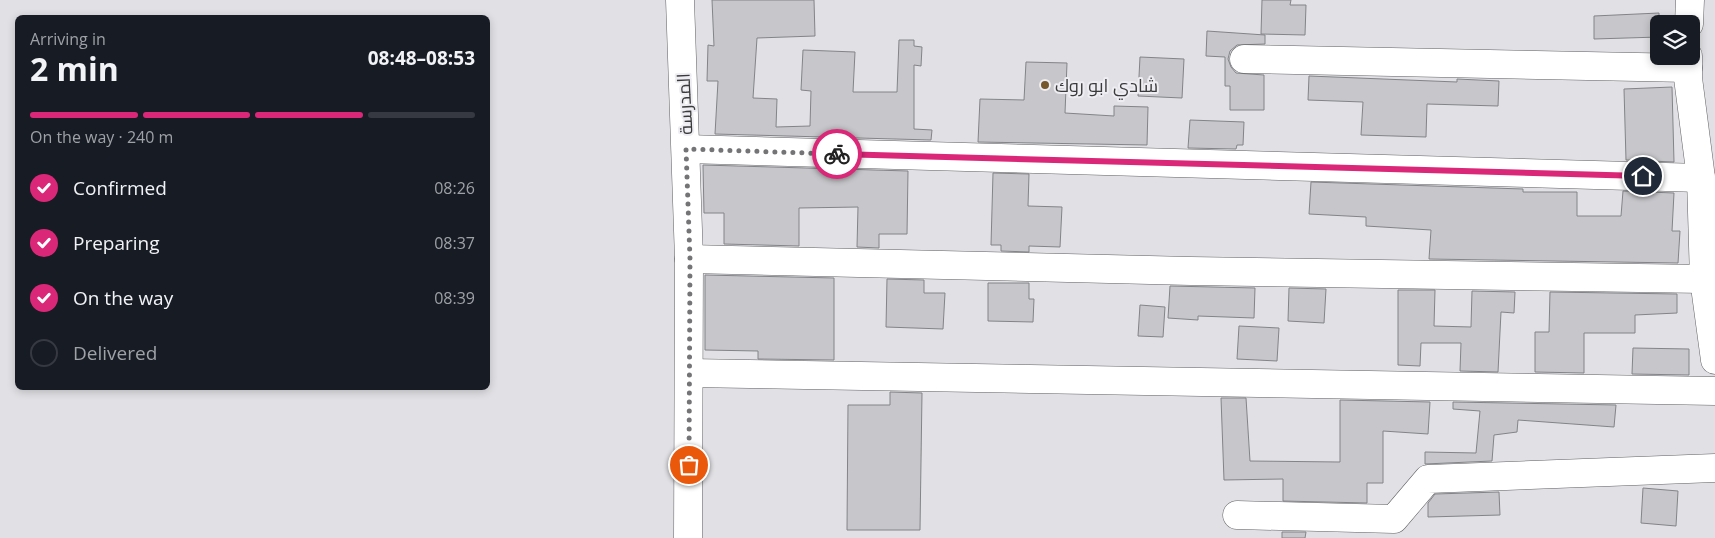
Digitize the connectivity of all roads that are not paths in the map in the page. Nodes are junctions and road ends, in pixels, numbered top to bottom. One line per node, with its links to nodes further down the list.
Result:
1 (680, 0): 7 (street, المدرسة)
2 (1690, 0): 3 (street)
3 (1689, 15)
4 (1244, 59): 5 (street)
5 (1650, 62)
6 (1688, 65): 8 (street)
7 (686, 149): 8 (street); 9 (street, المدرسة)
8 (1701, 178): 10 (street)
9 (690, 259): 10 (street); 12 (street, المدرسة)
10 (1704, 279): 11 (street)
11 (1715, 360)
12 (690, 373): 13 (street); 17 (street, المدرسة)
13 (1715, 390)
14 (1715, 468): 16 (street)
15 (1237, 515): 16 (street)
16 (1325, 528)
17 (688, 538)

